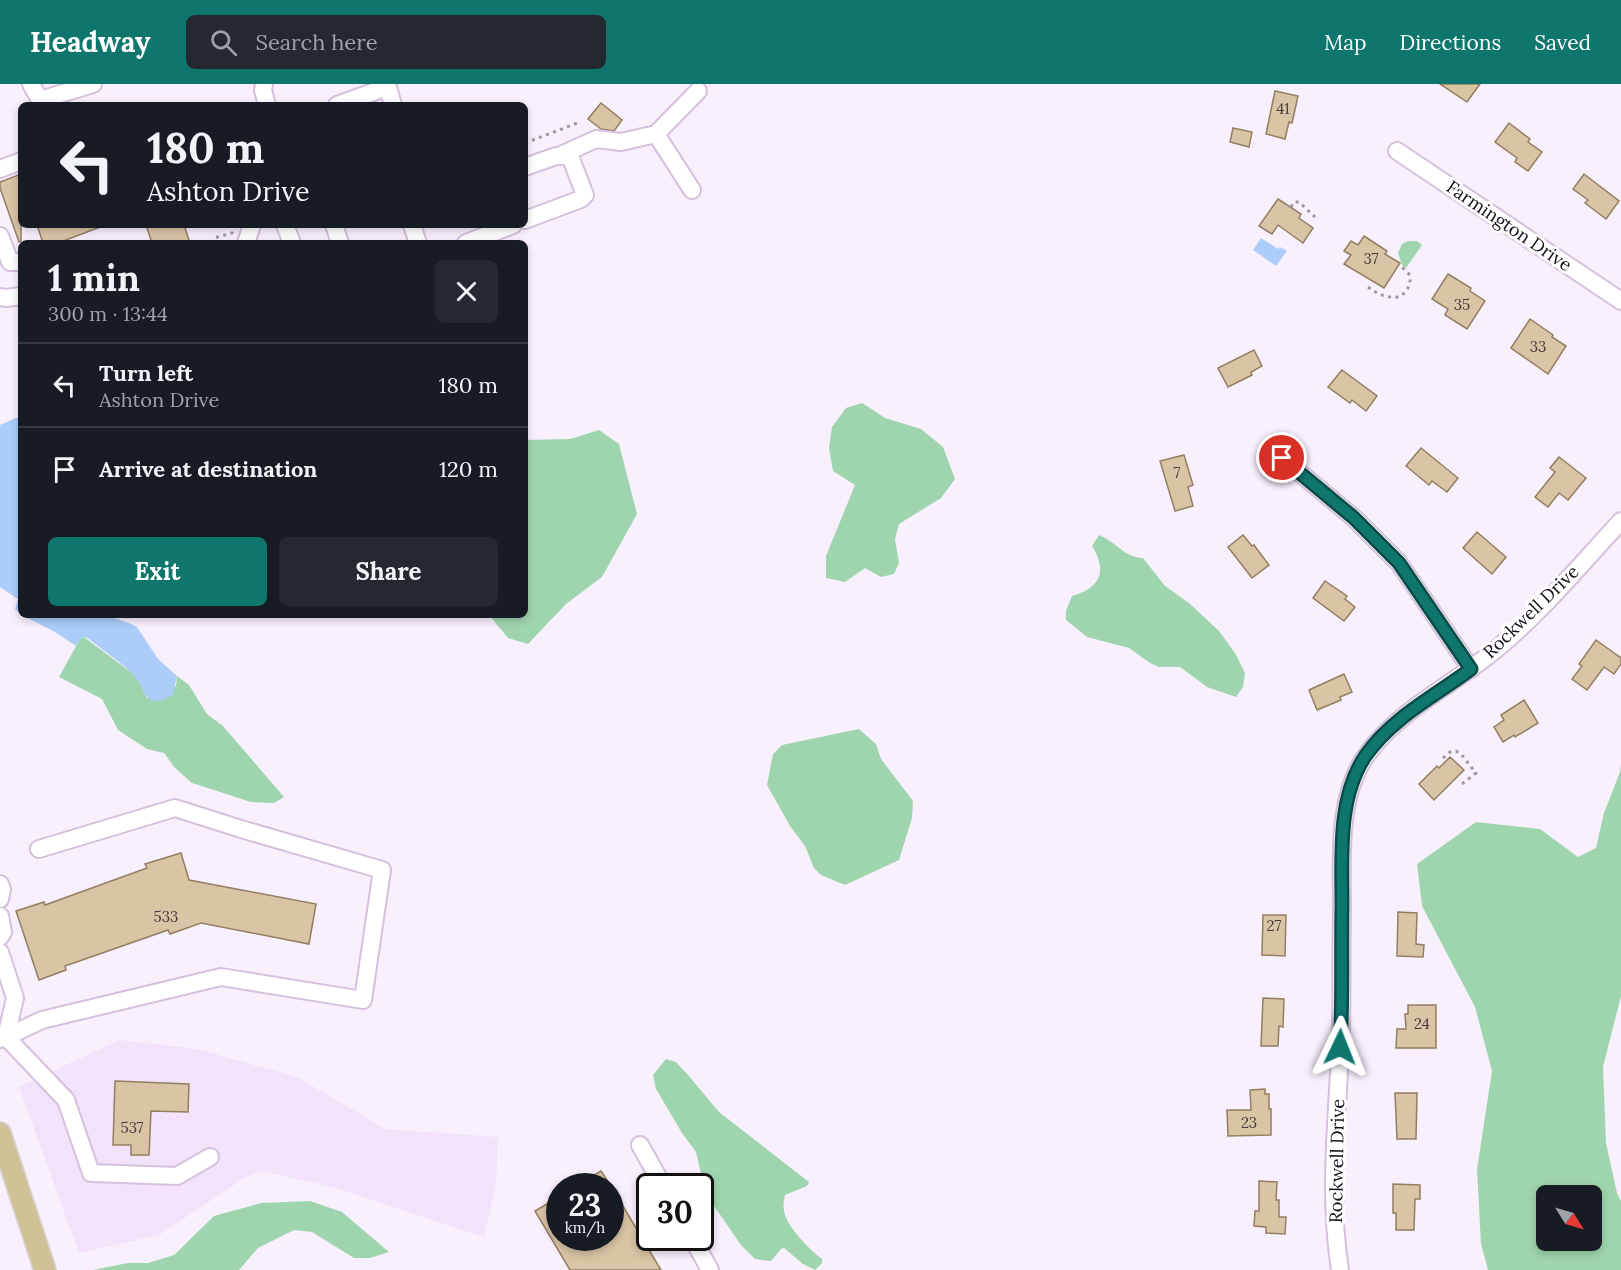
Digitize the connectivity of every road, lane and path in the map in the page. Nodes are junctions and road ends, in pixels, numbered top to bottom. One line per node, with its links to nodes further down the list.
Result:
1 (31, 84): 2 (street)
2 (93, 84)
3 (264, 84): 6 (street)
4 (387, 85): 7 (street); 8 (street)
5 (698, 91): 10 (street)
6 (266, 102)
7 (344, 102)
8 (392, 102)
9 (580, 122): 11 (path)
10 (656, 135): 13 (street); 17 (street)
11 (528, 142)
12 (1397, 151): 31 (street, Farmington Drive)
13 (561, 155): 15 (street); 20 (street)
14 (18, 162): 16 (street)
15 (528, 166)
16 (0, 169)
17 (692, 190)
18 (1291, 207): 19 (path)
19 (1315, 217)
20 (528, 219)
21 (232, 228): 24 (path)
22 (505, 228): 25 (street)
23 (0, 236): 26 (street)
24 (215, 240)
25 (474, 240)
26 (18, 262)
27 (1402, 267): 28 (path)
28 (1368, 287)
29 (0, 297): 30 (street)
30 (18, 297)
31 (1621, 301)
32 (1282, 458): 34 (street)
33 (1621, 521): 34 (street, Rockwell Drive)
34 (1471, 669): 51 (street, Rockwell Drive)
35 (1443, 758): 36 (path)
36 (1462, 784)
37 (39, 849): 43 (street)
38 (0, 884): 39 (street)
39 (0, 899)
40 (0, 916): 41 (street)
41 (0, 937)
42 (0, 952): 43 (street)
43 (3, 1038): 46 (street)
44 (0, 1133): 49 (main road)
45 (640, 1145): 47 (street)
46 (210, 1157)
47 (656, 1173)
48 (699, 1251): 50 (street)
49 (45, 1270)
50 (710, 1270)
51 (1340, 1270)

